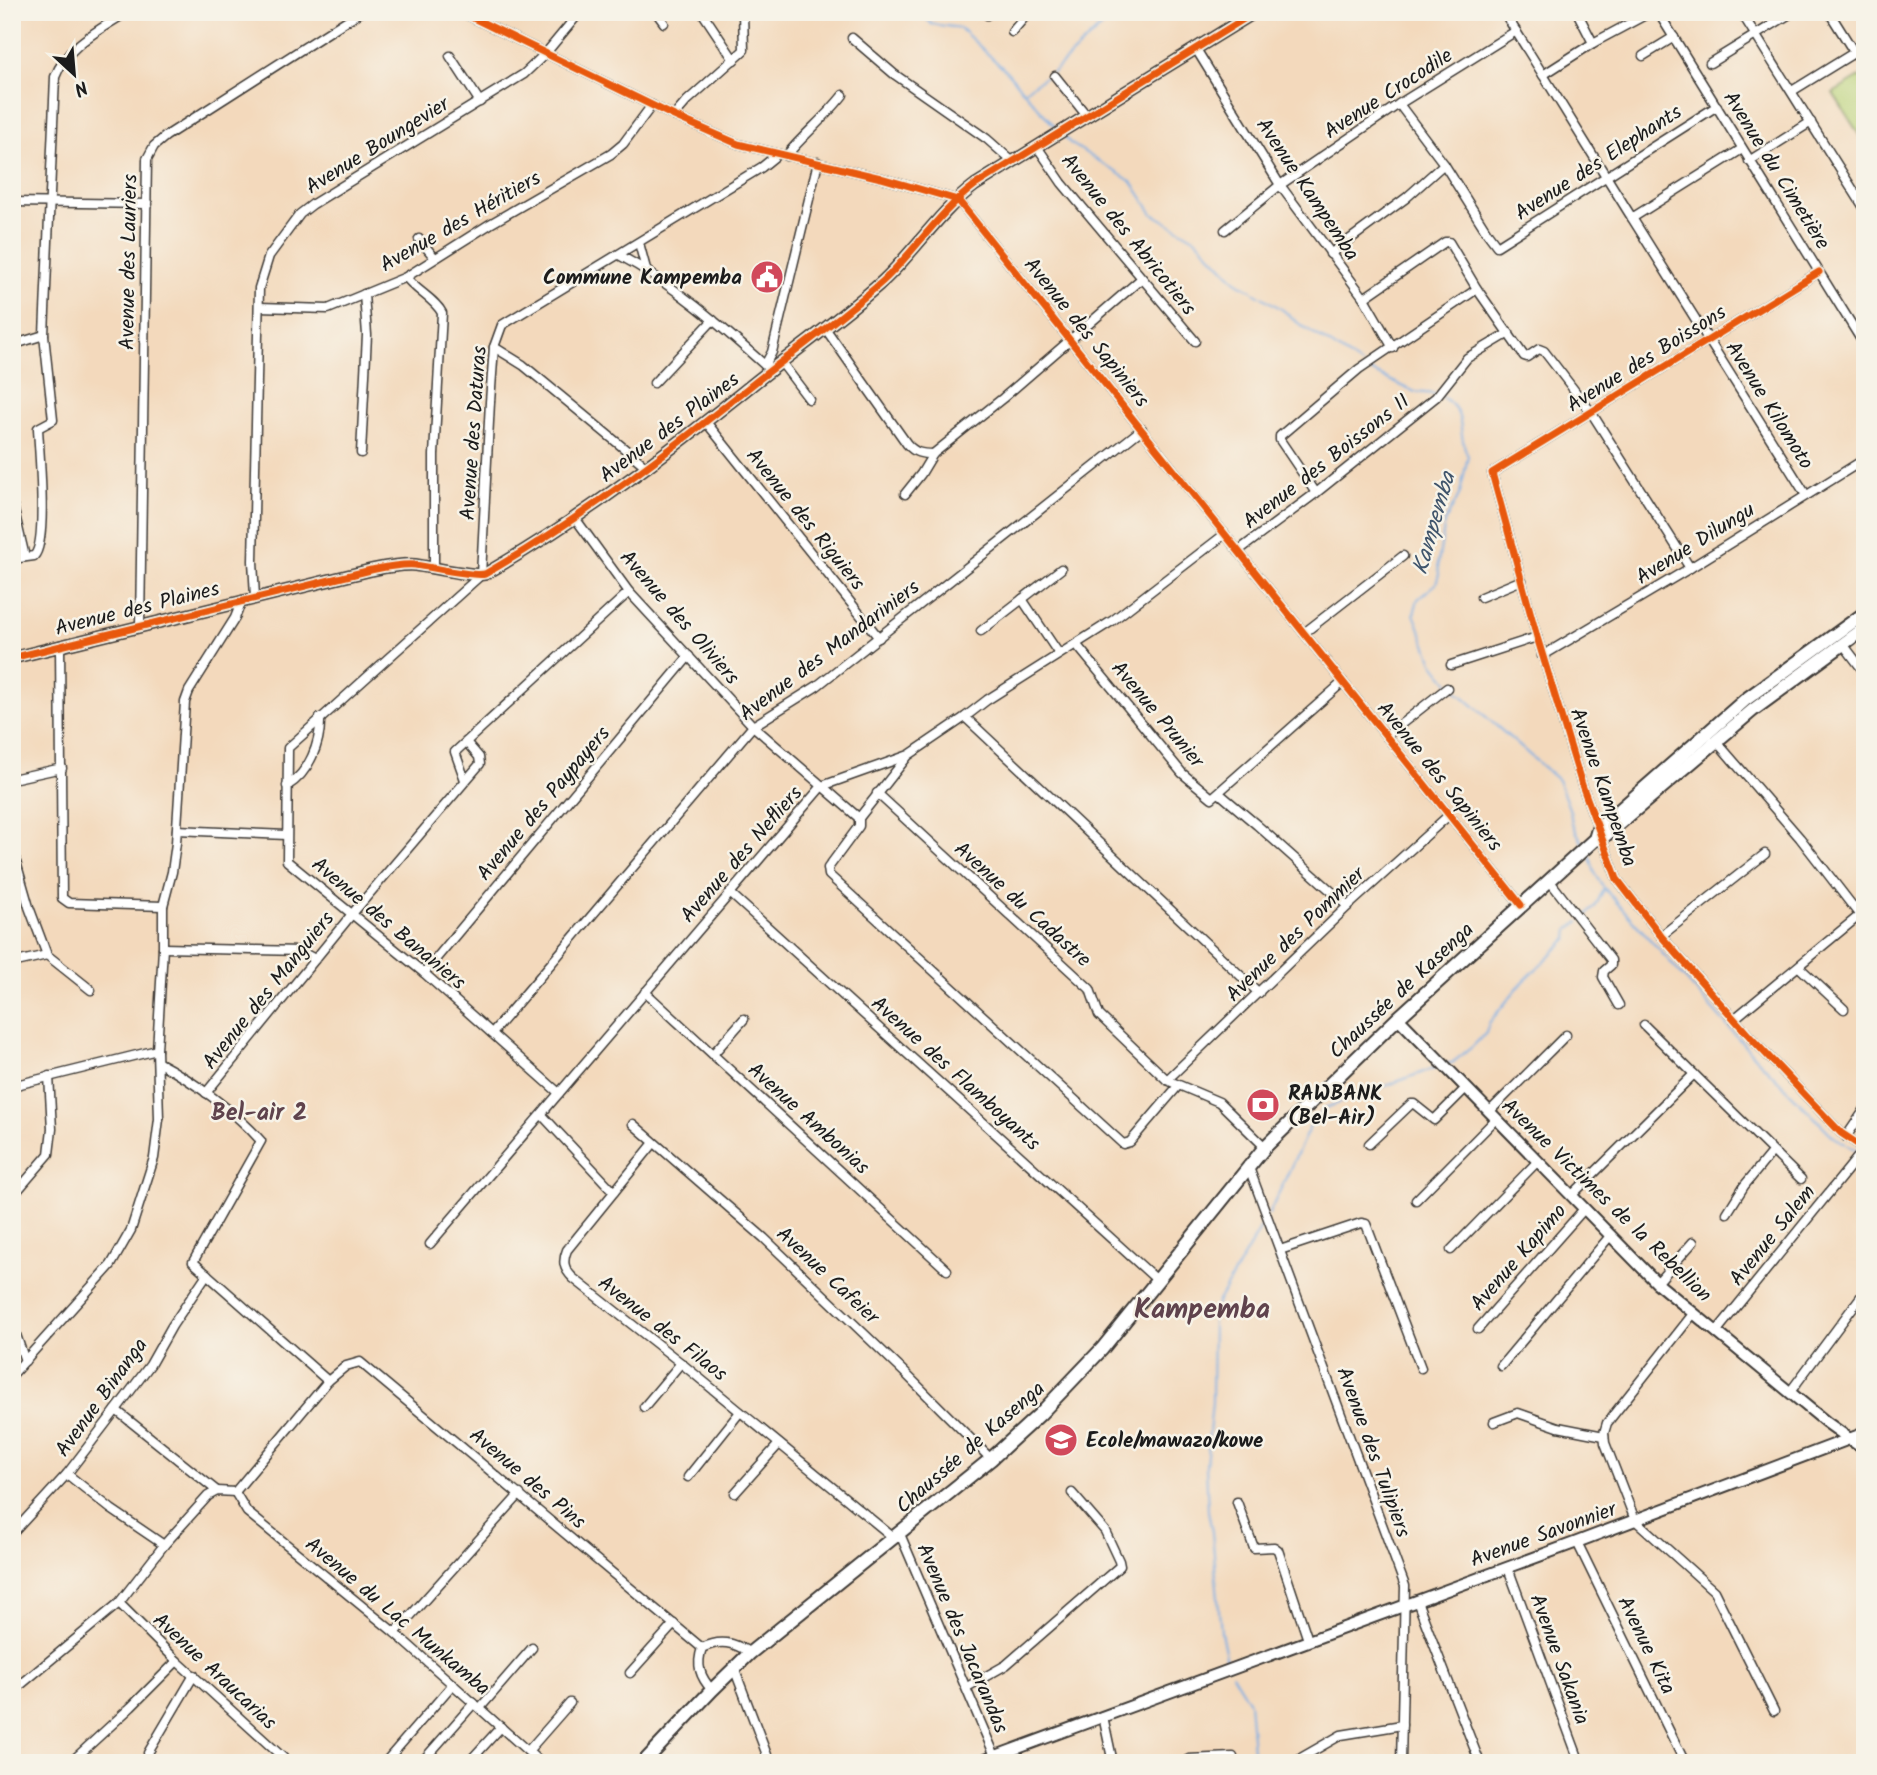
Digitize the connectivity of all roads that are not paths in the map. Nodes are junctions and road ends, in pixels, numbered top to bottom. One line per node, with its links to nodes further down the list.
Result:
1 (127, 12): 54 (street)
2 (360, 12): 55 (street, Avenue des Lauriers)
3 (461, 12): 27 (street)
4 (580, 12): 27 (street, Avenue Boungevier)
5 (656, 12): 17 (street)
6 (702, 12): 30 (street)
7 (743, 12): 30 (street)
8 (1029, 12): 19 (street)
9 (1255, 12): 25 (street, Avenue des Plaines)
10 (1504, 12): 18 (street)
11 (1577, 12): 23 (street)
12 (1651, 12): 23 (street)
13 (1658, 12): 21 (street, Avenue du Cimetière)
14 (1741, 12): 20 (street)
15 (1793, 12): 20 (street)
16 (1829, 12): 26 (street)
17 (664, 23)
18 (1516, 31): 32 (street); 37 (street, Avenue Crocodile)
19 (1012, 32)
20 (1756, 35): 31 (street); 34 (street)
21 (1674, 37): 29 (street); 39 (street, Avenue du Cimetière)
22 (852, 38): 48 (street)
23 (1594, 43): 32 (street)
24 (1865, 46): 26 (street)
25 (1196, 49): 41 (street, Avenue des Plaines); 51 (street, Avenue Kampemba)
26 (1854, 52): 34 (street)
27 (546, 53): 36 (street, Avenue Boungevier); 38 (street)
28 (450, 56): 36 (street)
29 (1643, 56)
30 (734, 60): 40 (street)
31 (1710, 63)
32 (1543, 75): 50 (street)
33 (1055, 76): 41 (street)
34 (1792, 90): 42 (street)
35 (843, 95): 45 (street, Avenue des Daturas)
36 (480, 102): 71 (street, Avenue Boungevier)
37 (1399, 104): 49 (street); 51 (street, Avenue Crocodile)
38 (652, 105): 40 (street); 63 (street, Avenue des Héritiers)
39 (1717, 106): 44 (street, Avenue du Cimetière); 50 (street, Avenue des Elephants)
40 (674, 116): 45 (street)
41 (1087, 116): 43 (street, Avenue des Plaines)
42 (1811, 122): 46 (street); 56 (street)
43 (1038, 148): 48 (street, Avenue des Plaines); 67 (street, Avenue des Abricotiers)
44 (1742, 149): 46 (street, Avenue du Cimetière); 57 (street)
45 (782, 155): 47 (street); 60 (street, Avenue des Daturas)
46 (1749, 161): 65 (street, Avenue du Cimetière)
47 (818, 162): 52 (street); 84 (street)
48 (1013, 162): 52 (street, Avenue des Plaines)
49 (1444, 164): 50 (street, Avenue des Elephants); 61 (street)
50 (1607, 178): 57 (street, Avenue Kilomoto)
51 (1280, 185): 58 (street, Avenue Crocodile); 61 (street, Avenue Kampemba)
52 (958, 200): 73 (street, Avenue des Plaines); 76 (street, Avenue des Sapiniers)
53 (12, 202): 54 (street)
54 (50, 203): 55 (street); 75 (street)
55 (148, 204): 116 (street, Avenue des Lauriers)
56 (1865, 209)
57 (1632, 218): 77 (street, Avenue Kilomoto)
58 (1225, 230)
59 (419, 239): 63 (street)
60 (639, 243): 62 (street, Avenue des Daturas); 64 (street)
61 (1330, 254): 70 (street, Avenue Kampemba)
62 (619, 255): 64 (street); 81 (street, Avenue des Daturas)
63 (435, 258): 66 (street, Avenue des Héritiers)
64 (646, 269): 72 (street)
65 (1819, 272): 77 (street, Avenue des Boissons); 80 (street, Avenue du Cimetière)
66 (406, 277): 69 (street, Avenue des Héritiers); 105 (street)
67 (1142, 278): 76 (street); 78 (street, Avenue des Abricotiers)
68 (1477, 289): 70 (street); 74 (street); 82 (street)
69 (364, 294): 71 (street, Avenue des Héritiers); 90 (street)
70 (1364, 298): 82 (street, Avenue Kampemba)
71 (259, 307): 111 (street, Avenue Boungevier)
72 (713, 320): 84 (street); 85 (street)
73 (825, 328): 83 (street, Avenue des Plaines); 91 (street)
74 (1509, 332): 87 (street); 95 (street, Avenue des Boissons II)
75 (44, 335): 79 (street); 103 (street)
76 (1070, 340): 89 (street, Avenue des Sapiniers); 91 (street)
77 (1708, 340): 87 (street, Avenue des Boissons); 97 (street, Avenue Kilomoto)
78 (1195, 341)
79 (12, 345)
80 (1865, 346)
81 (494, 347): 93 (street); 108 (street, Avenue des Daturas)
82 (1393, 348): 95 (street)
83 (781, 362): 84 (street, Avenue des Plaines); 86 (street)
84 (768, 368): 88 (street, Avenue des Plaines)
85 (654, 383)
86 (809, 399)
87 (1591, 412): 94 (street, Avenue des Boissons); 106 (street)
88 (706, 422): 93 (street, Avenue des Plaines); 121 (street, Avenue des Riguiers)
89 (1142, 429): 100 (street, Avenue des Sapiniers); 121 (street, Avenue des Mandariniers)
90 (361, 453)
91 (933, 454): 96 (street)
92 (1865, 459): 97 (street, Avenue Dilungu)
93 (648, 468): 99 (street, Avenue des Plaines)
94 (1492, 473): 109 (street, Avenue Kampemba)
95 (1316, 493): 101 (street, Avenue des Boissons II)
96 (905, 494)
97 (1806, 495): 106 (street, Avenue Dilungu)
98 (12, 502): 103 (street)
99 (575, 518): 108 (street, Avenue des Plaines); 110 (street, Avenue des Oliviers)
100 (1225, 534): 101 (street, Avenue des Sapiniers); 122 (street, Avenue des Nefliers)
101 (1238, 551): 119 (street, Avenue des Sapiniers)
102 (1403, 556): 119 (street)
103 (25, 557): 104 (street)
104 (12, 559)
105 (433, 568): 108 (street, Avenue des Plaines); 111 (street, Avenue des Plaines)
106 (1690, 568): 127 (street, Avenue Dilungu)
107 (1061, 569): 113 (street)
108 (481, 575): 135 (street, Avenue des Bananiers)
109 (1522, 580): 112 (street); 120 (street, Avenue Kampemba)
110 (629, 592): 126 (street, Avenue des Oliviers); 139 (street)
111 (255, 597): 114 (street, Avenue des Plaines)
112 (1481, 597)
113 (1022, 599): 118 (street); 125 (street)
114 (242, 600): 116 (street, Avenue des Plaines); 150 (street)
115 (1865, 613): 133 (main road, Chaussée de Kasenga)
116 (140, 626): 124 (street, Avenue des Plaines)
117 (1865, 628): 123 (main road, Chaussée de Kasenga)
118 (981, 631)
119 (1304, 633): 131 (street, Avenue des Sapiniers)
120 (1537, 637): 127 (street, Avenue Kampemba); 129 (street)
121 (879, 638): 136 (street, Avenue des Mandariniers)
122 (1076, 644): 125 (street, Avenue des Nefliers); 147 (street, Avenue Prunier)
123 (1843, 644): 130 (street); 133 (main road, Chaussée de Kasenga)
124 (60, 645): 128 (street, Avenue des Plaines); 141 (street)
125 (1059, 654): 134 (street, Avenue des Nefliers)
126 (690, 656): 136 (street, Avenue des Oliviers); 168 (street, Avenue des Paypayers)
127 (1542, 656): 152 (street, Avenue Kampemba)
128 (12, 658)
129 (1451, 664)
130 (1865, 673)
131 (1343, 681): 137 (street, Avenue des Sapiniers); 147 (street)
132 (1447, 688): 137 (street)
133 (1749, 705): 138 (main road, Chaussée de Kasenga); 152 (main road, Chaussée de Kasenga)
134 (965, 717): 140 (street, Avenue des Nefliers); 171 (street)
135 (320, 718): 144 (street); 144 (street, Avenue des Bananiers)
136 (753, 726): 145 (street, Avenue des Oliviers); 178 (street, Avenue des Mandariniers)
137 (1386, 736): 148 (street, Avenue des Sapiniers)
138 (1716, 741): 152 (main road, Chaussée de Kasenga); 161 (street)
139 (466, 742): 143 (street); 143 (street, Avenue des Manguiers)
140 (909, 755): 145 (street, Avenue des Nefliers); 146 (street)
141 (62, 768): 142 (street); 158 (street)
142 (12, 779)
143 (465, 780): 160 (street, Avenue des Manguiers)
144 (287, 786): 151 (street, Avenue des Bananiers)
145 (822, 786): 149 (street, Avenue des Oliviers); 156 (street, Avenue des Nefliers)
146 (877, 793): 149 (street); 185 (street, Avenue du Cadastre)
147 (1219, 793): 159 (street)
148 (1449, 815): 157 (street, Avenue des Sapiniers); 159 (street, Avenue des Pommier)
149 (859, 818): 187 (street)
150 (177, 830): 151 (street); 158 (street)
151 (286, 835): 160 (street, Avenue des Bananiers)
152 (1593, 839): 155 (main road, Chaussée de Kasenga); 162 (street, Avenue Kampemba)
153 (12, 848): 164 (street)
154 (1765, 854): 162 (street)
155 (1549, 880): 157 (main road, Chaussée de Kasenga); 172 (street)
156 (730, 893): 170 (street, Avenue des Nefliers); 218 (street, Avenue des Flamboyants)
157 (1521, 905): 174 (main road, Chaussée de Kasenga)
158 (163, 906): 163 (street)
159 (1348, 906): 171 (street, Avenue des Pommier)
160 (352, 914): 165 (street, Avenue des Manguiers); 168 (street, Avenue des Bananiers)
161 (1862, 918): 167 (street)
162 (1661, 936): 176 (street, Avenue Kampemba)
163 (163, 948): 165 (street); 180 (street)
164 (47, 955): 166 (street); 169 (street)
165 (315, 959): 189 (street, Avenue des Manguiers)
166 (12, 963)
167 (1799, 967): 173 (street); 176 (street)
168 (424, 973): 178 (street, Avenue des Bananiers)
169 (91, 990)
170 (645, 992): 181 (street, Avenue Ambonias); 190 (street, Avenue des Nefliers)
171 (1259, 993): 185 (street, Avenue des Pommier)
172 (1619, 1005)
173 (1844, 1009)
174 (1398, 1018): 188 (street, Avenue Victimes de la Rebellion); 198 (main road, Chaussée de Kasenga)
175 (744, 1019): 181 (street)
176 (1734, 1019): 195 (street, Avenue Kampemba)
177 (1644, 1026): 183 (street)
178 (492, 1033): 190 (street, Avenue des Bananiers)
179 (1566, 1035): 193 (street)
180 (157, 1050): 182 (street); 184 (street)
181 (713, 1054): 216 (street, Avenue Ambonias)
182 (159, 1063): 189 (street); 225 (street)
183 (1694, 1074): 200 (street); 206 (street)
184 (49, 1076): 186 (street); 207 (street)
185 (1167, 1080): 187 (street, Avenue du Cadastre)
186 (12, 1086)
187 (1178, 1086): 198 (street, Avenue du Cadastre)
188 (1465, 1088): 193 (street, Avenue Victimes de la Rebellion); 196 (street)
189 (206, 1093): 217 (street)
190 (559, 1093): 192 (street, Avenue des Nefliers)
191 (1865, 1109): 195 (street)
192 (542, 1115): 205 (street); 213 (street, Avenue des Nefliers)
193 (1492, 1115): 202 (street, Avenue Victimes de la Rebellion); 208 (street)
194 (633, 1124): 197 (street, Avenue Cafeier)
195 (1846, 1137): 199 (street, Avenue Kampemba)
196 (1369, 1143)
197 (653, 1144): 205 (street); 241 (street, Avenue Cafeier)
198 (1265, 1147): 203 (main road, Chaussée de Kasenga)
199 (1865, 1149)
200 (1772, 1152): 204 (street); 210 (street)
201 (1860, 1159): 224 (street, Avenue Salem)
202 (1537, 1162): 206 (street, Avenue Victimes de la Rebellion); 215 (street)
203 (1248, 1165): 214 (street, Avenue des Tulipiers); 218 (main road, Chaussée de Kasenga)
204 (1801, 1179)
205 (614, 1192): 226 (street, Avenue des Filaos)
206 (1571, 1196): 209 (street, Avenue Victimes de la Rebellion)
207 (12, 1197)
208 (1416, 1200)
209 (1584, 1209): 211 (street, Avenue Victimes de la Rebellion); 223 (street, Avenue Kapimo)
210 (1727, 1213)
211 (1610, 1236): 219 (street, Avenue Victimes de la Rebellion); 227 (street)
212 (1693, 1242): 219 (street)
213 (429, 1244)
214 (1280, 1250): 228 (street); 258 (street, Avenue des Tulipiers)
215 (1451, 1250)
216 (947, 1270)
217 (207, 1274): 230 (street); 233 (street, Avenue Binanga)
218 (1157, 1280): 241 (main road, Chaussée de Kasenga)
219 (1657, 1283): 221 (street, Avenue Victimes de la Rebellion)
220 (1865, 1291): 231 (street)
221 (1693, 1314): 224 (street, Avenue Victimes de la Rebellion); 237 (street)
222 (12, 1323): 225 (street)
223 (1478, 1329)
224 (1716, 1332): 231 (street, Avenue Victimes de la Rebellion)
225 (25, 1360): 229 (street)
226 (681, 1363): 232 (street); 234 (street, Avenue des Filaos)
227 (1501, 1366)
228 (1421, 1368)
229 (12, 1375)
230 (328, 1381): 245 (street, Avenue des Pins); 248 (street, Avenue des Pins)
231 (1790, 1392): 238 (street, Avenue Victimes de la Rebellion)
232 (644, 1407)
233 (116, 1410): 242 (street, Avenue Binanga); 244 (street)
234 (740, 1412): 239 (street, Avenue des Filaos); 243 (street)
235 (1494, 1422): 237 (street)
236 (1865, 1433): 238 (street, Avenue Savonnier)
237 (1604, 1436): 250 (street)
238 (1848, 1440): 240 (street, Avenue Victimes de la Rebellion); 250 (street, Avenue Savonnier)
239 (779, 1444): 246 (street); 252 (street, Avenue des Filaos)
240 (1865, 1450)
241 (991, 1459): 252 (main road, Chaussée de Kasenga)
242 (66, 1474): 251 (street, Avenue Binanga); 254 (street)
243 (688, 1477)
244 (217, 1491): 245 (street); 254 (street)
245 (235, 1492): 260 (street, Avenue du Lac Munkamba)
246 (735, 1493)
247 (1072, 1493): 272 (street)
248 (520, 1494): 259 (street, Avenue des Pins); 260 (street)
249 (1237, 1502): 261 (street)
250 (1635, 1521): 253 (street, Avenue Savonnier); 277 (street)
251 (13, 1532)
252 (897, 1536): 264 (main road, Chaussée de Kasenga); 272 (street, Avenue des Jacarandas)
253 (1577, 1542): 255 (street, Avenue Savonnier); 300 (street, Avenue Kita)
254 (164, 1545): 257 (street)
255 (1508, 1568): 256 (street, Avenue Savonnier); 299 (street, Avenue Sakania)
256 (1417, 1601): 258 (street, Avenue Savonnier); 298 (street)
257 (119, 1604): 265 (street, Avenue Araucarias); 271 (street)
258 (1405, 1605): 261 (street, Avenue Savonnier); 279 (street, Avenue des Tulipiers)
259 (674, 1624): 263 (street, Avenue des Pins); 267 (street)
260 (395, 1633): 270 (street, Avenue du Lac Munkamba)
261 (1308, 1640): 278 (street, Avenue Savonnier)
262 (532, 1648): 276 (street)
263 (702, 1648): 264 (street); 273 (street)
264 (750, 1653): 266 (main road, Chaussée de Kasenga)
265 (177, 1661): 268 (street, Avenue Araucarias); 285 (street)
266 (734, 1668): 273 (main road, Chaussée de Kasenga); 292 (street)
267 (630, 1673)
268 (194, 1675): 286 (street); 287 (street, Avenue Araucarias)
269 (12, 1676): 271 (street)
270 (453, 1684): 276 (street, Avenue du Lac Munkamba); 283 (street)
271 (20, 1685): 274 (street)
272 (967, 1687): 284 (street, Avenue des Jacarandas)
273 (712, 1690): 291 (main road, Chaussée de Kasenga)
274 (12, 1692)
275 (570, 1703): 281 (street)
276 (477, 1706): 280 (street, Avenue du Lac Munkamba); 288 (street)
277 (1774, 1711)
278 (1104, 1716): 284 (street, Avenue Savonnier); 294 (street)
279 (1402, 1725): 296 (street); 297 (street, Avenue des Tulipiers)
280 (500, 1727): 281 (street, Avenue du Lac Munkamba); 289 (street)
281 (528, 1751): 290 (street, Avenue du Lac Munkamba)
282 (1233, 1757): 295 (street)
283 (388, 1759)
284 (997, 1759): 293 (street, Avenue Savonnier)
285 (70, 1763)
286 (150, 1763)
287 (289, 1763)
288 (421, 1763)
289 (468, 1763)
290 (541, 1763)
291 (643, 1763)
292 (771, 1763)
293 (977, 1763)
294 (1113, 1763)
295 (1184, 1763)
296 (1292, 1763)
297 (1401, 1763)
298 (1480, 1763)
299 (1580, 1763)
300 (1685, 1763)

